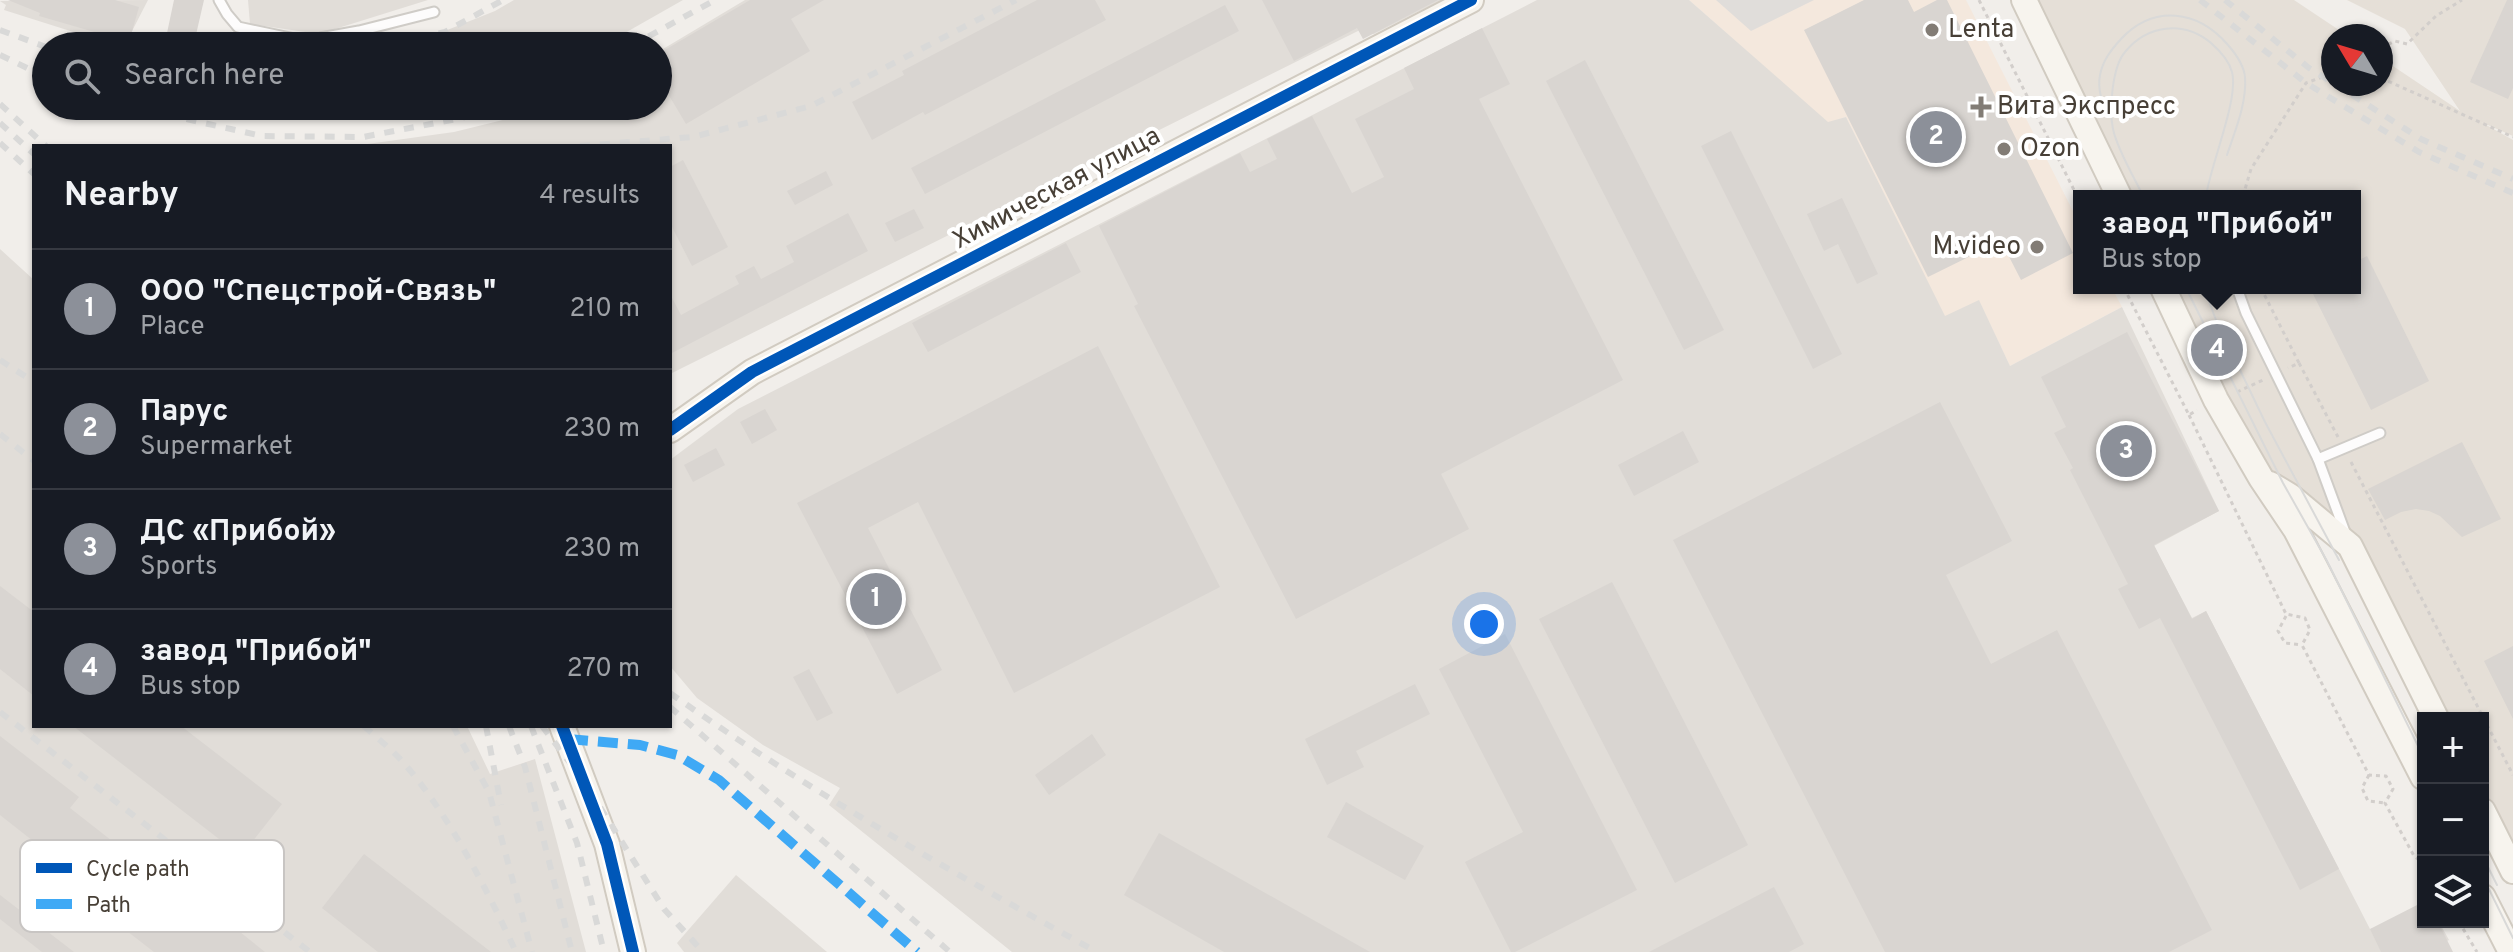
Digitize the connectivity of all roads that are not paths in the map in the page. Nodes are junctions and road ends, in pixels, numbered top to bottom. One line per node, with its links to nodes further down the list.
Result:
1 (219, 0): 5 (lane)
2 (1471, 0): 10 (main road, Химическая улица)
3 (2024, 0): 7 (main road)
4 (434, 12): 6 (lane)
5 (262, 32)
6 (350, 32)
7 (2116, 190)
8 (2166, 294): 13 (main road)
9 (2239, 294): 12 (lane)
10 (672, 429)
11 (2380, 433): 12 (lane)
12 (2318, 459): 14 (lane)
13 (2261, 478): 14 (main road); 17 (main road)
14 (2350, 546): 15 (main road)
15 (2433, 712)
16 (563, 728): 21 (main road)
17 (2417, 765)
18 (2489, 823): 19 (main road)
19 (2513, 871)
20 (2489, 909): 22 (main road)
21 (633, 952)
22 (2511, 952)

